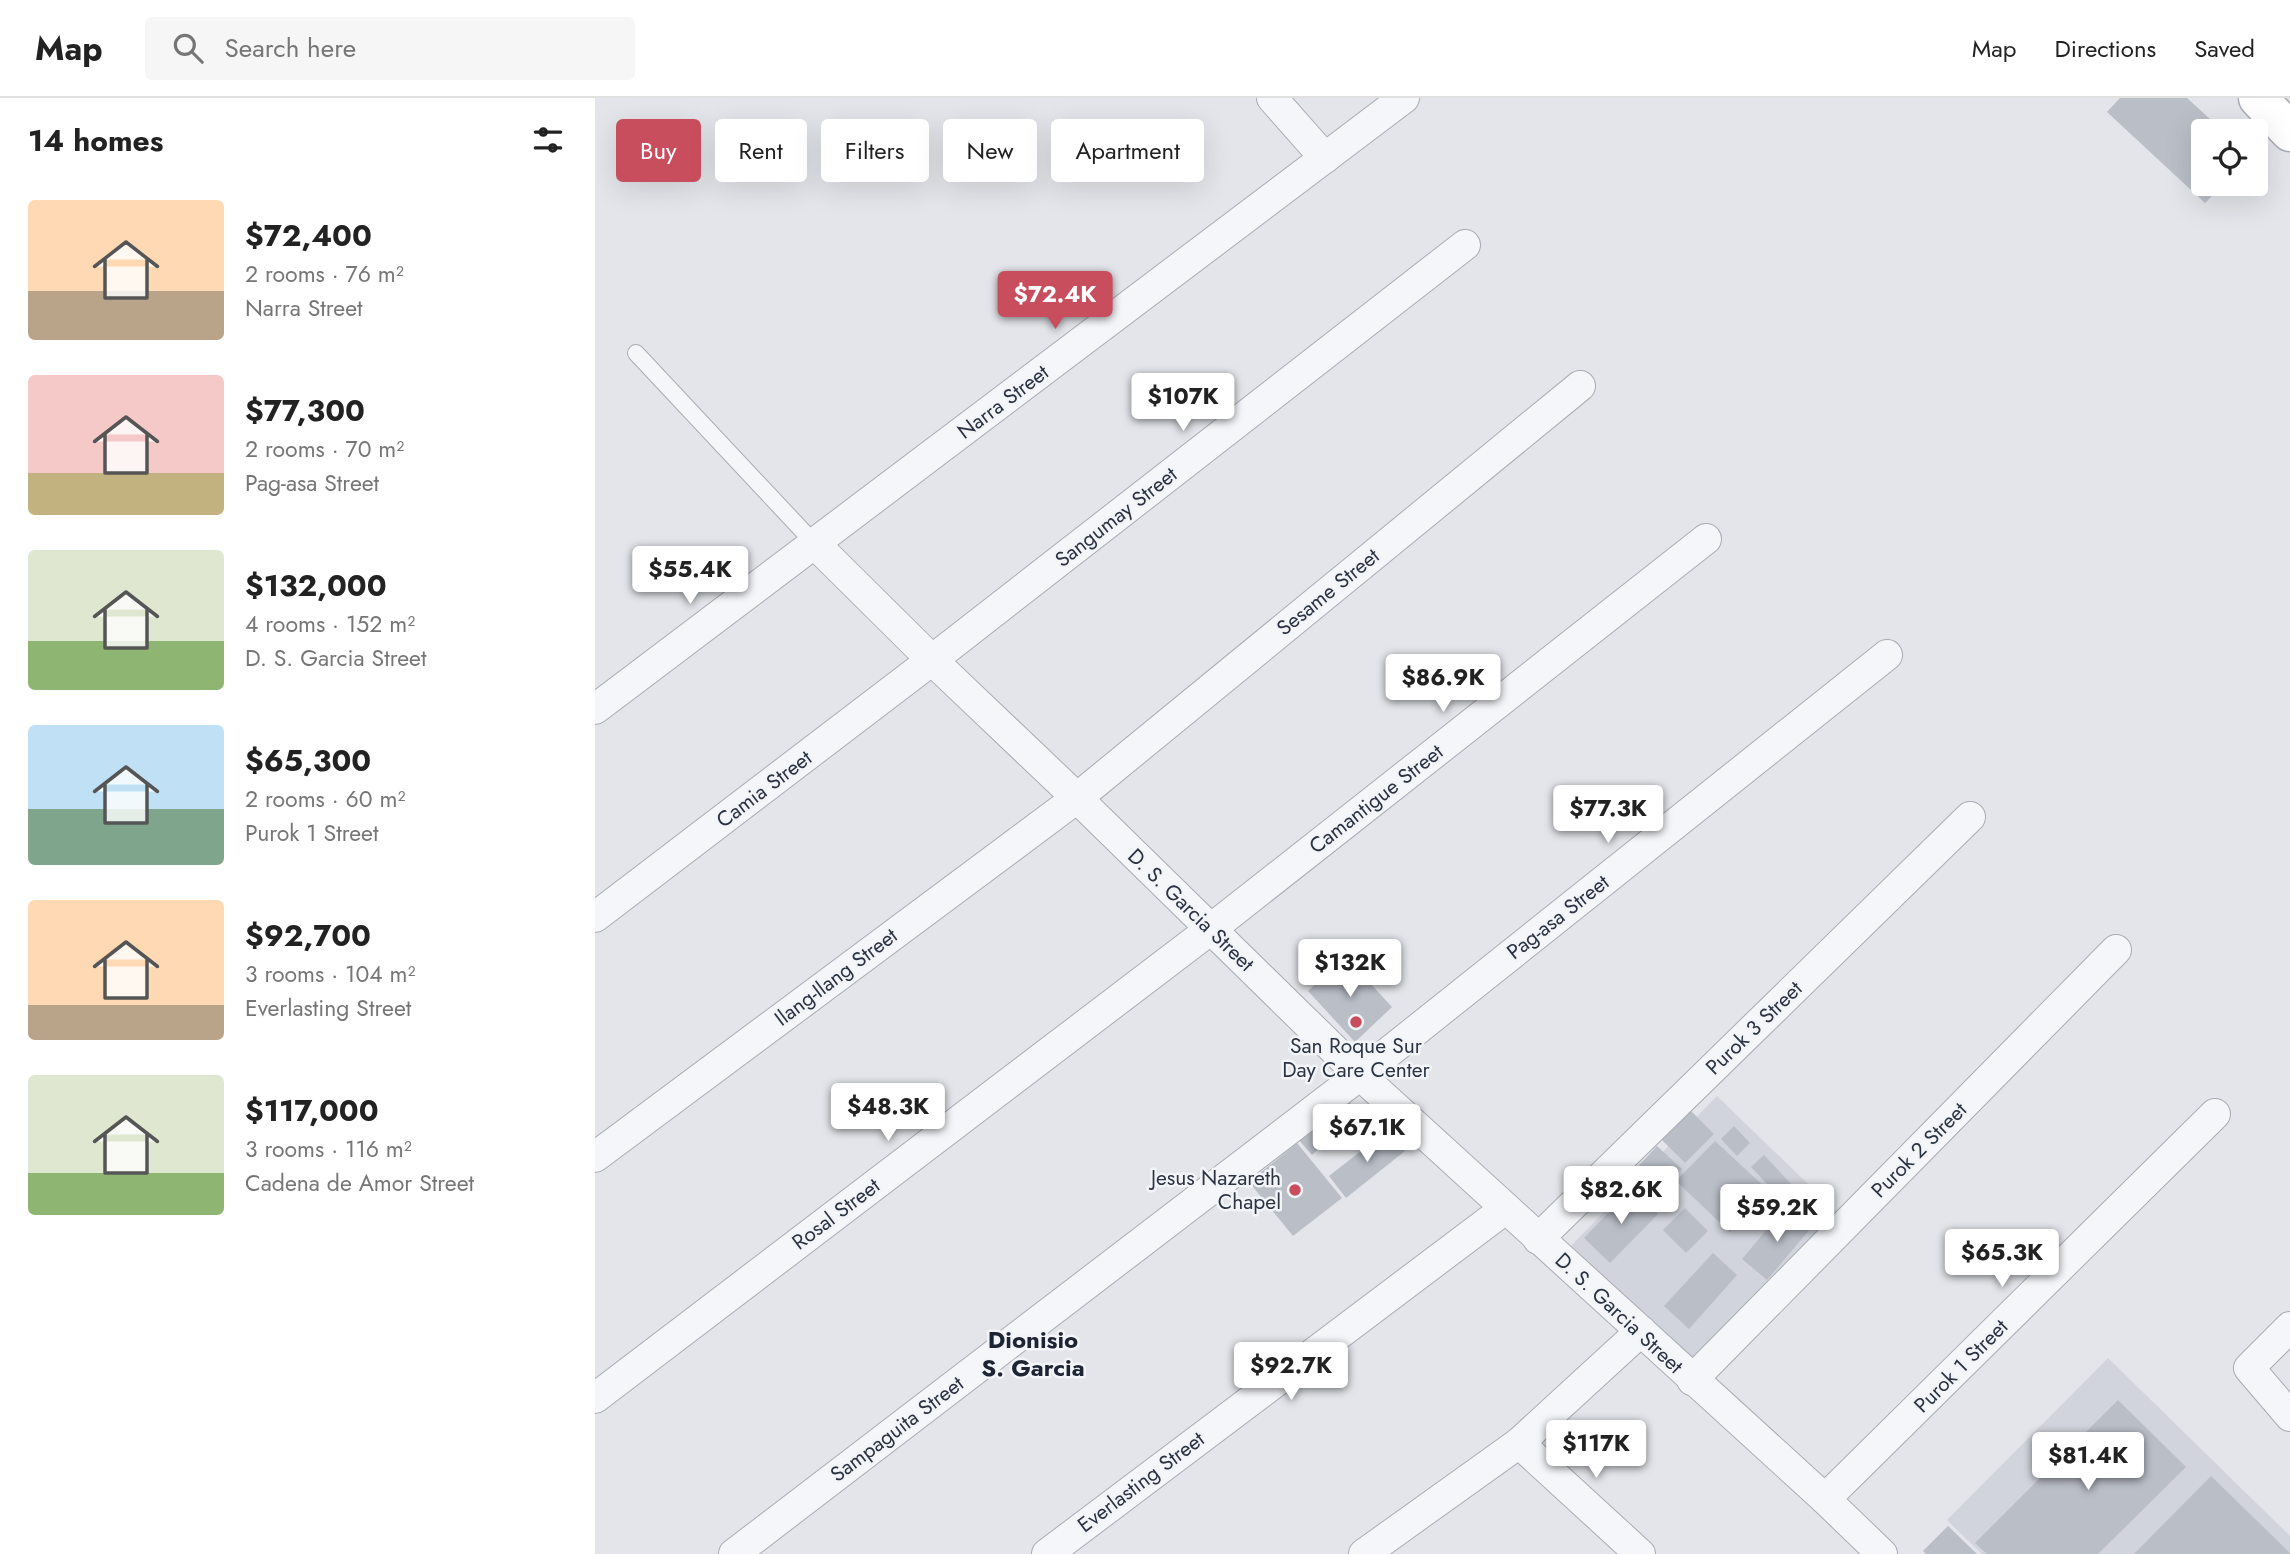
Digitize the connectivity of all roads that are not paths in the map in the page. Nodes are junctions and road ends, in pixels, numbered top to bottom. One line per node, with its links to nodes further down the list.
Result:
1 (1272, 98): 5 (street)
2 (1404, 98): 5 (street, Narra Street)
3 (2258, 98): 4 (main road)
4 (2290, 132)
5 (1325, 158): 10 (street, Narra Street)
6 (1465, 245): 12 (street, Sangumay Street)
7 (636, 353): 10 (lane)
8 (1580, 386): 14 (street, Sesame Street)
9 (1706, 539): 17 (street, Camantigue Street)
10 (815, 544): 12 (street, D. S. Garcia Street); 13 (street, Narra Street)
11 (1888, 655): 19 (street, Pag-asa Street)
12 (932, 660): 14 (street, D. S. Garcia Street); 16 (street, Camia Street)
13 (595, 709)
14 (1077, 798): 17 (street, D. S. Garcia Street); 21 (street, Ilang-Ilang Street)
15 (1970, 817): 23 (street, Purok 3 Street)
16 (595, 917)
17 (1211, 929): 19 (street, D. S. Garcia Street); 27 (street, Rosal Street)
18 (2116, 950): 26 (street, Purok 2 Street)
19 (1360, 1075): 22 (street, D. S. Garcia Street); 31 (street, Sampaguita Street)
20 (2215, 1114): 30 (street, Purok 1 Street)
21 (595, 1157)
22 (1505, 1209): 23 (street, D. S. Garcia Street); 32 (street, Everlasting Street)
23 (1538, 1239): 25 (street, D. S. Garcia Street)
24 (2290, 1327): 28 (street)
25 (1641, 1331): 26 (street, D. S. Garcia Street); 29 (street)
26 (1692, 1380): 30 (street, D. S. Garcia Street)
27 (595, 1398)
28 (2290, 1416)
29 (1518, 1443): 33 (street); 34 (street)
30 (1825, 1499): 35 (street, D. S. Garcia Street)
31 (734, 1554)
32 (1047, 1554)
33 (1364, 1554)
34 (1640, 1554)
35 (1882, 1554)

